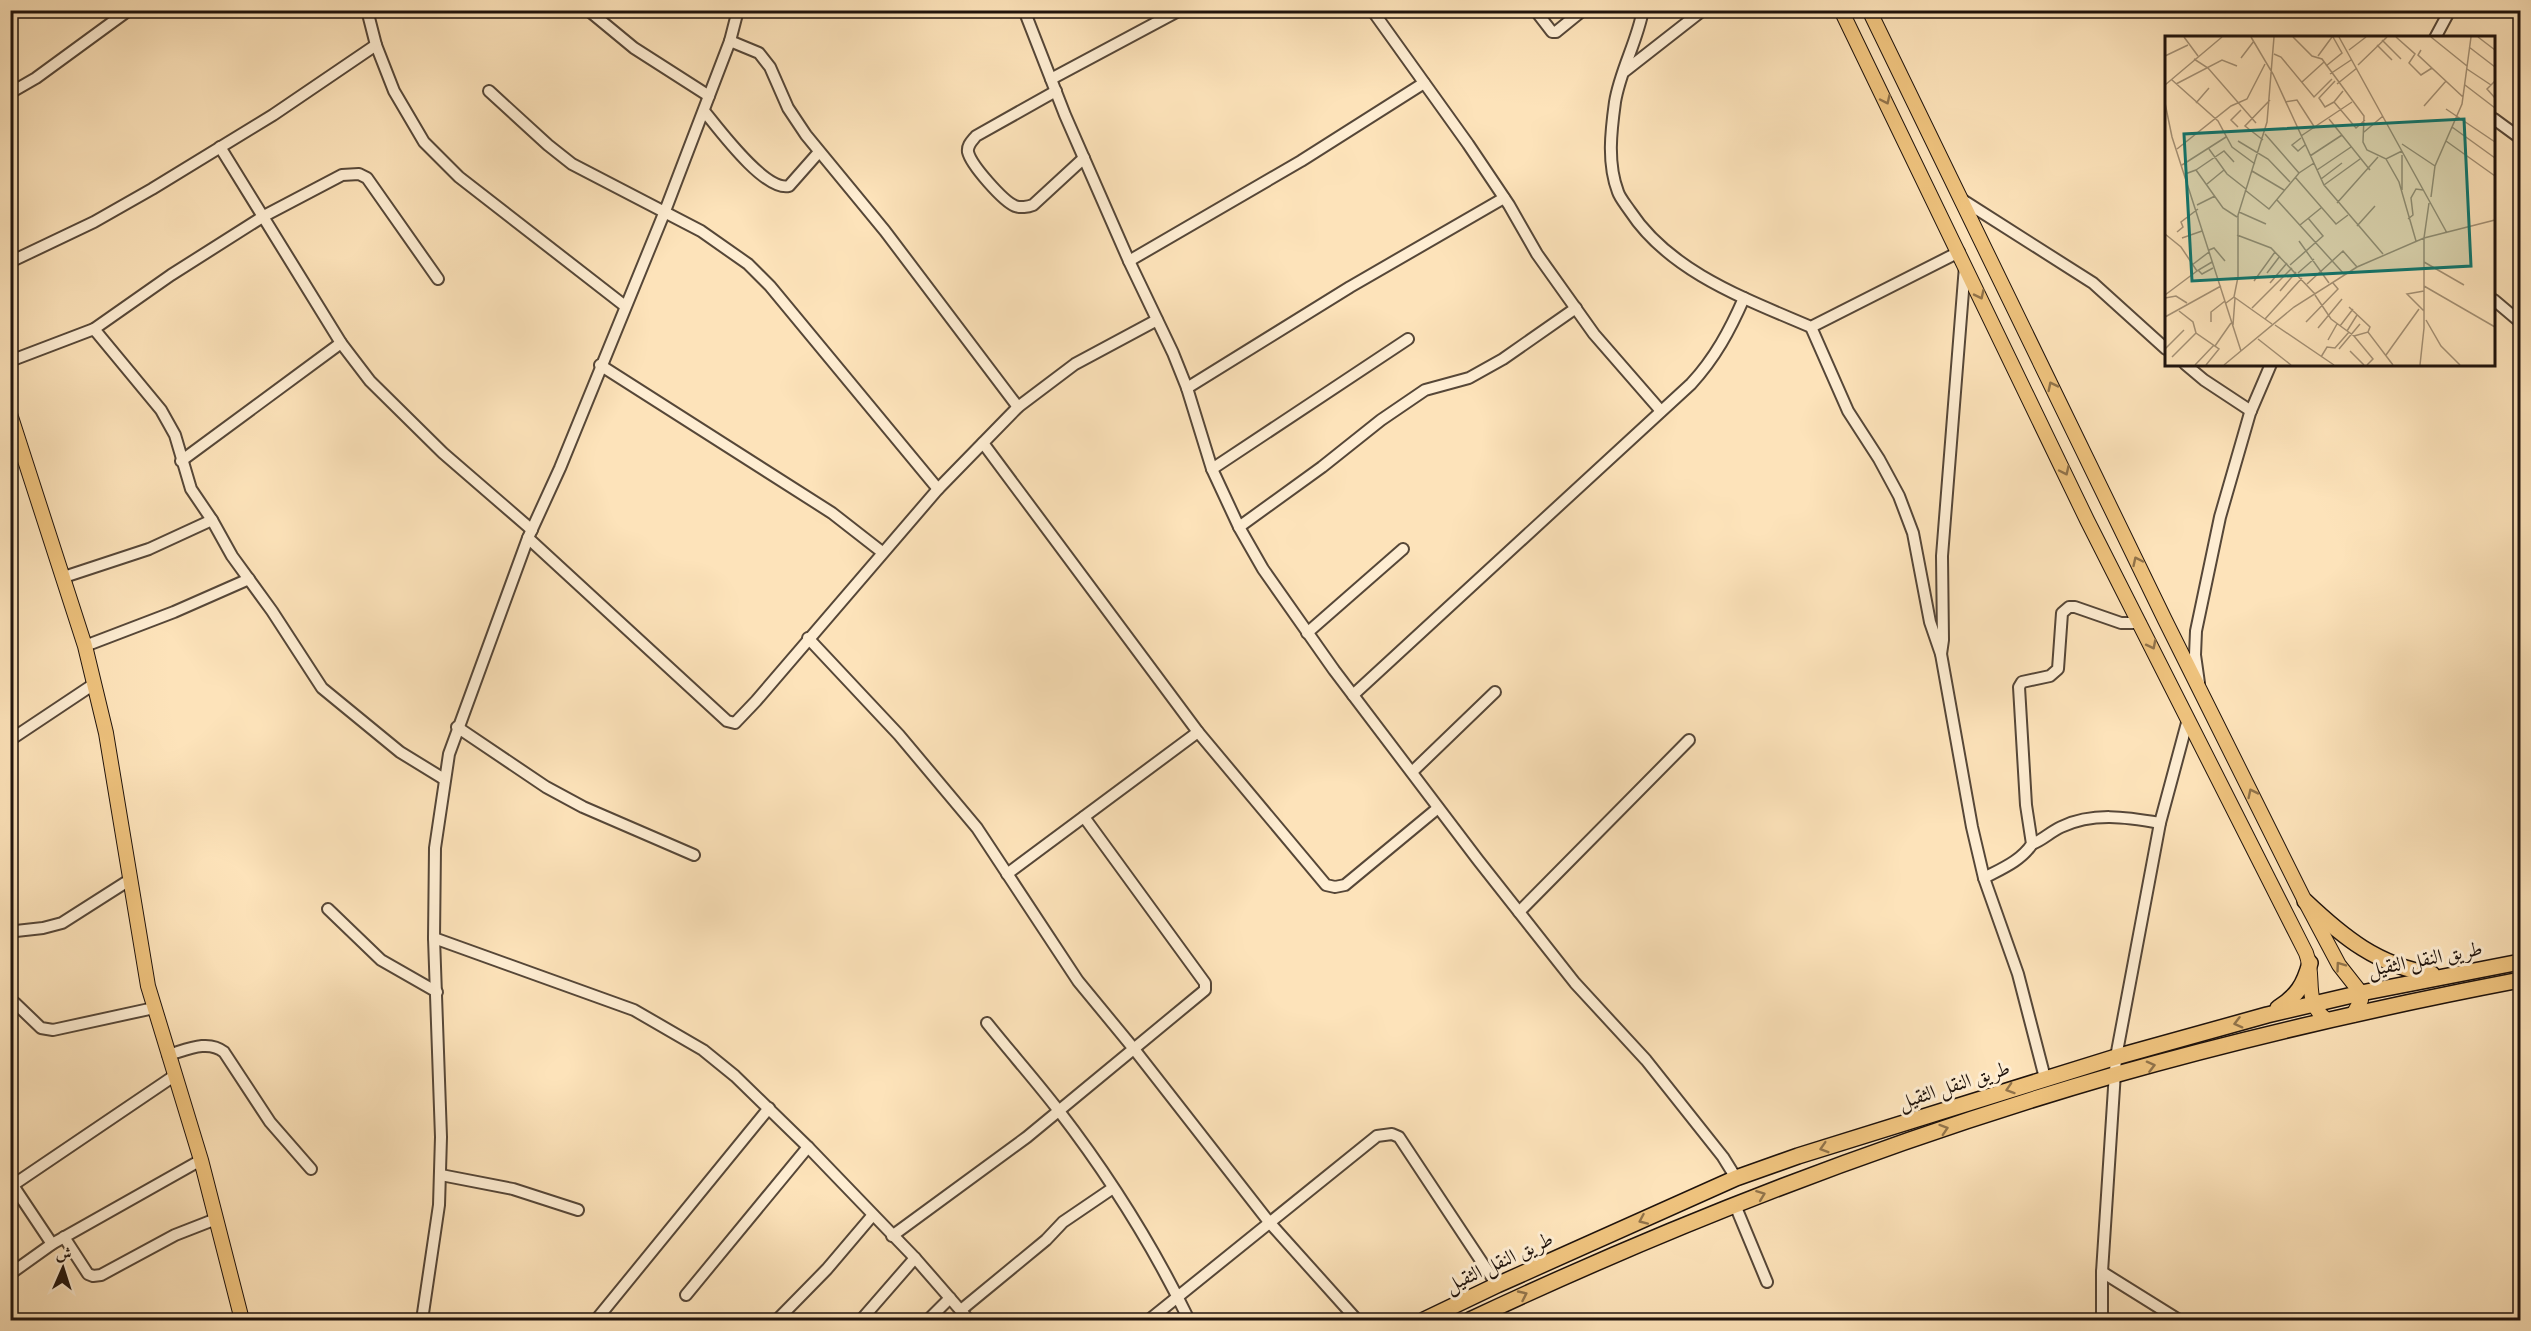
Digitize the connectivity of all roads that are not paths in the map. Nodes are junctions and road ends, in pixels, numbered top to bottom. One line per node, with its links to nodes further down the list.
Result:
1 (129, 10): 25 (street)
2 (367, 10): 17 (street)
3 (588, 10): 26 (street)
4 (738, 10): 16 (street)
5 (1024, 10): 21 (street)
6 (1180, 10): 21 (street)
7 (1372, 10): 22 (street)
8 (1535, 10): 9 (street)
9 (1583, 10)
10 (1643, 10): 20 (street)
11 (1703, 10): 20 (street)
12 (1841, 10): 19 (main road)
13 (1869, 10): 18 (main road)
14 (2450, 10): 15 (street)
15 (2436, 36)
16 (729, 41): 26 (street); 31 (street)
17 (376, 45): 30 (street); 43 (street)
18 (1892, 59): 19 (main road); 34 (main road)
19 (1871, 69): 37 (main road, one-way to 37)
20 (1624, 72): 41 (street)
21 (1051, 79): 24 (street)
22 (1424, 83): 33 (street); 38 (street)
23 (489, 91): 35 (street)
24 (1056, 91): 32 (street); 32 (street)
25 (10, 93)
26 (709, 96): 27 (street)
27 (704, 111): 31 (street); 35 (street)
28 (2495, 119): 29 (street)
29 (2520, 138)
30 (220, 147): 36 (street); 39 (street)
31 (819, 152): 57 (street)
32 (1084, 158): 38 (street)
33 (1504, 198): 44 (street); 56 (street)
34 (1961, 199): 51 (street); 78 (main road, one-way to 34)
35 (665, 212): 43 (street); 64 (street)
36 (264, 216): 40 (street); 48 (street); 50 (street)
37 (1962, 259): 47 (street); 72 (main road, one-way to 72); 76 (street)
38 (1129, 261): 45 (street)
39 (10, 262)
40 (438, 279)
41 (1744, 298): 47 (street); 58 (street)
42 (2495, 302): 46 (street)
43 (626, 306): 53 (street)
44 (1576, 308): 58 (street); 66 (street)
45 (1157, 320): 56 (street); 57 (street)
46 (2520, 322)
47 (1811, 327): 76 (street)
48 (94, 328): 52 (street); 62 (street)
49 (1408, 339): 63 (street)
50 (341, 343): 62 (street); 67 (street)
51 (2165, 348)
52 (10, 361)
53 (600, 365): 67 (street); 69 (street)
54 (2187, 366): 59 (street)
55 (2270, 366): 59 (street)
56 (1187, 388): 63 (street)
57 (1018, 407): 61 (street)
58 (1661, 411): 80 (street)
59 (2251, 411): 78 (street)
60 (10, 414): 70 (main road)
61 (983, 443): 64 (street); 83 (street)
62 (181, 461): 65 (street)
63 (1212, 469): 66 (street)
64 (938, 489): 69 (street)
65 (212, 520): 70 (street); 71 (street)
66 (1239, 527): 73 (street)
67 (530, 534): 74 (street); 82 (street)
68 (1403, 549): 73 (street)
69 (882, 552): 74 (street)
70 (64, 577): 75 (main road)
71 (249, 579): 75 (street); 87 (street)
72 (2140, 623): 81 (main road, one-way to 81); 91 (street)
73 (1308, 633): 80 (street)
74 (808, 638): 93 (street)
75 (85, 646): 77 (main road)
76 (1941, 654): 94 (street)
77 (94, 684): 84 (street); 95 (main road)
78 (2200, 688): 96 (main road, one-way to 78)
79 (1495, 692): 86 (street)
80 (1353, 695): 86 (street)
81 (2188, 719): 90 (street); 102 (main road)
82 (457, 727): 87 (street); 92 (street)
83 (1198, 732): 88 (street); 89 (street)
84 (10, 740)
85 (1689, 740): 98 (street)
86 (1412, 772): 88 (street)
87 (444, 779): 100 (street)
88 (1438, 808): 98 (street)
89 (1084, 818): 93 (street); 114 (street)
90 (2160, 823): 91 (street); 116 (street)
91 (2032, 844): 94 (street)
92 (694, 855)
93 (1007, 874): 114 (street)
94 (1984, 878): 119 (street)
95 (131, 879): 99 (street); 109 (main road)
96 (2305, 901): 103 (highway); 106 (main road, one-way to 96)
97 (328, 909): 105 (street)
98 (1519, 912): 126 (street)
99 (10, 934)
100 (434, 938): 105 (street); 120 (street)
101 (2520, 962): 103 (highway, طريق النقل الثقيل)
102 (2310, 963): 108 (main road); 110 (highway)
103 (2444, 976): 106 (highway, طريق النقل الثقيل)
104 (2520, 980): 111 (highway, طريق النقل الثقيل)
105 (437, 992): 125 (street)
106 (2361, 993): 108 (highway, طريق النقل الثقيل); 111 (main road)
107 (15, 1003): 109 (street)
108 (2312, 1004): 110 (highway, طريق النقل الثقيل); 112 (main road)
109 (154, 1008): 115 (main road)
110 (2267, 1015): 116 (highway, طريق النقل الثقيل, one-way to 116)
111 (2353, 1015): 112 (highway, طريق النقل الثقيل)
112 (2327, 1020): 117 (highway, طريق النقل الثقيل, one-way to 112)
113 (987, 1023): 121 (street)
114 (1134, 1049): 121 (street); 133 (street)
115 (168, 1055): 118 (main road); 124 (street)
116 (2116, 1057): 117 (street); 119 (highway, طريق النقل الثقيل)
117 (2115, 1075): 129 (highway, طريق النقل الثقيل, one-way to 117); 138 (street)
118 (174, 1076): 123 (main road); 127 (street)
119 (2045, 1078): 126 (highway, طريق النقل الثقيل, one-way to 126)
120 (769, 1108): 122 (street); 148 (street)
121 (1060, 1112): 128 (street); 134 (street)
122 (808, 1147): 131 (street); 142 (street)
123 (201, 1160): 132 (main road); 135 (street)
124 (310, 1169)
125 (441, 1175): 130 (street); 147 (street)
126 (1736, 1178): 141 (highway, طريق النقل الثقيل, one-way to 141)
127 (12, 1184): 136 (street)
128 (1113, 1188): 143 (street); 145 (street)
129 (1735, 1205): 140 (street); 157 (highway, طريق النقل الثقيل, one-way to 129)
130 (578, 1210)
131 (872, 1216): 134 (street); 149 (street)
132 (216, 1219): 135 (street); 146 (main road)
133 (1269, 1222): 141 (street); 143 (street); 155 (street)
134 (892, 1236): 137 (street)
135 (64, 1237): 136 (street)
136 (52, 1244): 139 (street)
137 (915, 1258): 144 (street); 150 (street)
138 (2102, 1272): 158 (street); 159 (street)
139 (10, 1274)
140 (1767, 1282)
141 (1497, 1285): 156 (highway, طريق النقل الثقيل)
142 (686, 1294)
143 (1178, 1297): 153 (street); 154 (street)
144 (950, 1298): 145 (street); 151 (street)
145 (961, 1310): 152 (street)
146 (242, 1320)
147 (422, 1320)
148 (596, 1320)
149 (777, 1320)
150 (861, 1320)
151 (928, 1320)
152 (969, 1320)
153 (1149, 1320)
154 (1189, 1320)
155 (1357, 1320)
156 (1424, 1320)
157 (1470, 1320)
158 (2102, 1320)
159 (2179, 1320)

